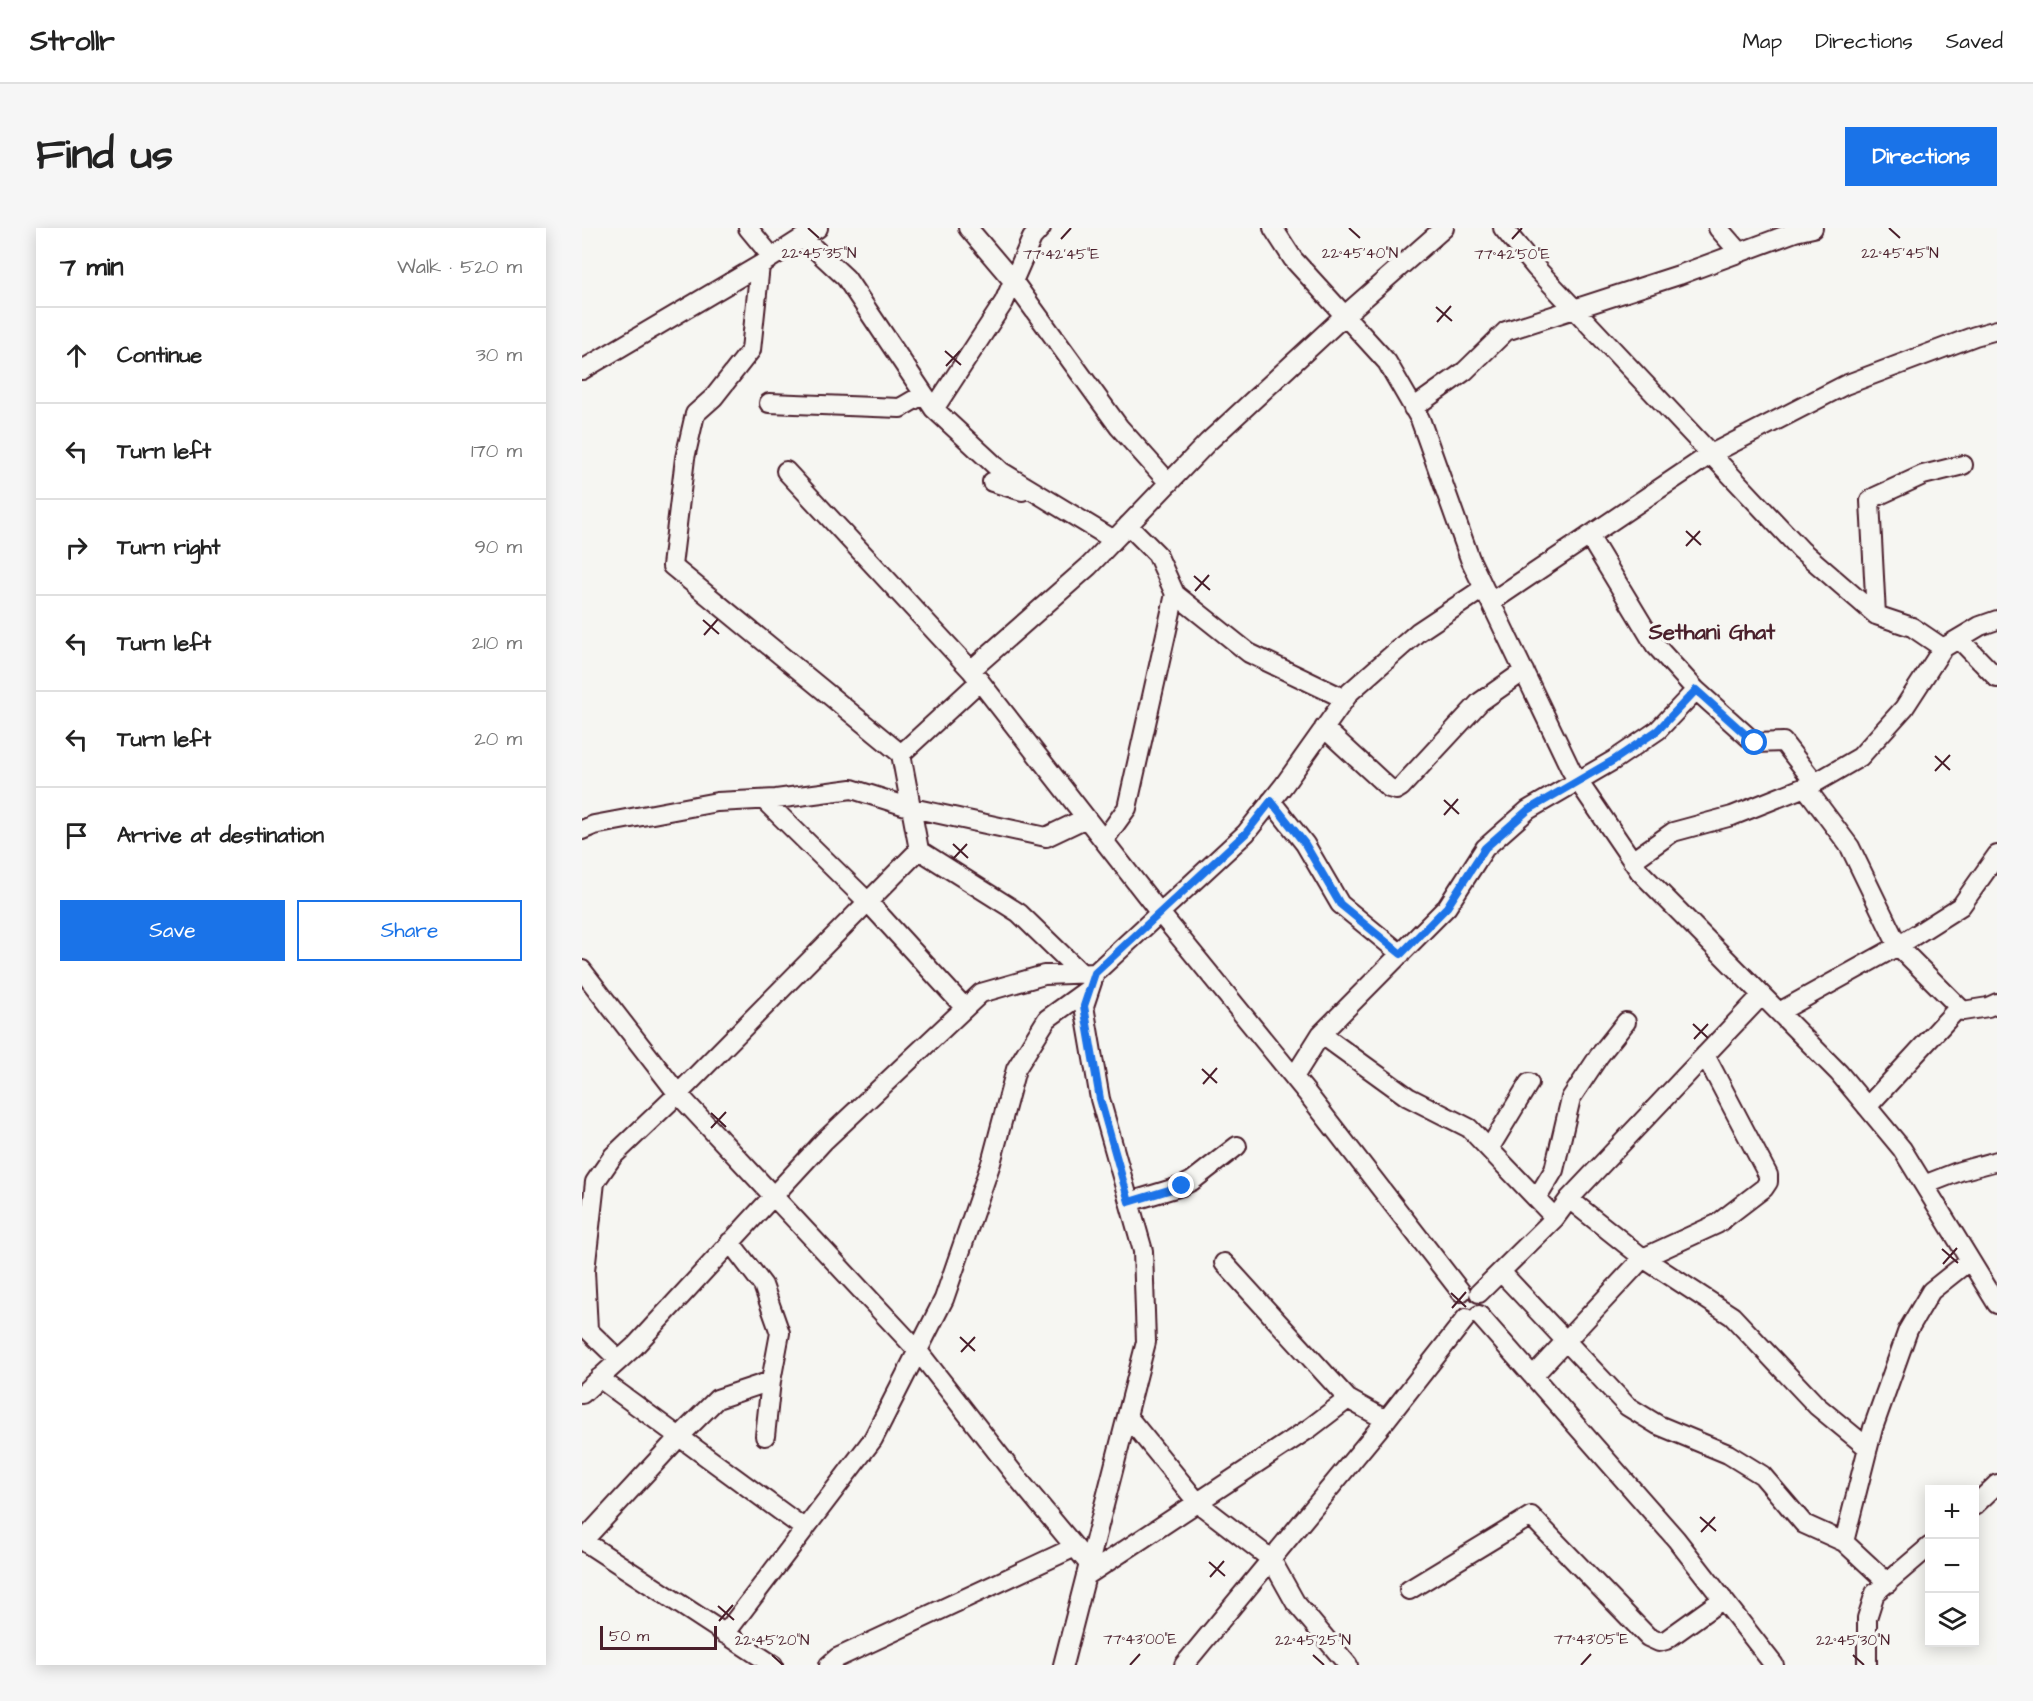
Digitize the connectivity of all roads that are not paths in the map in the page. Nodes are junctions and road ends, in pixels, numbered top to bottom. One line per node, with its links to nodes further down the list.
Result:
1 (749, 228): 11 (street)
2 (968, 228): 12 (street)
3 (1041, 228): 12 (street)
4 (1273, 228): 14 (street)
5 (1444, 228): 14 (street)
6 (1503, 228): 13 (street)
7 (1718, 228): 10 (street)
8 (1814, 228): 10 (street)
9 (810, 233): 11 (street); 17 (street)
10 (1739, 252): 13 (street)
11 (766, 261): 16 (street); 41 (street)
12 (1013, 281): 17 (street); 24 (street)
13 (1575, 309): 19 (street); 20 (street)
14 (1344, 316): 19 (street); 24 (street)
15 (1997, 330): 20 (street)
16 (582, 370)
17 (929, 401): 18 (street); 25 (street)
18 (769, 403)
19 (1413, 408): 30 (street)
20 (1711, 454): 27 (street); 31 (street)
21 (1963, 465): 31 (street)
22 (786, 471): 36 (street)
23 (992, 482): 25 (street)
24 (1169, 483): 26 (street)
25 (1043, 497): 28 (street)
26 (1128, 525): 28 (street); 29 (street)
27 (1589, 536): 30 (street); 38 (street)
28 (1114, 540): 36 (street)
29 (1175, 594): 39 (street); 49 (street)
30 (1487, 595): 35 (street); 39 (street)
31 (1876, 615): 34 (street)
32 (1997, 620): 33 (street)
33 (1959, 639): 34 (street); 37 (street)
34 (1943, 648): 43 (street)
35 (1524, 671): 40 (street); 42 (street)
36 (976, 675): 41 (street); 47 (street)
37 (1997, 678)
38 (1696, 690): 42 (street); 43 (street)
39 (1345, 699): 40 (street)
40 (1324, 728): 45 (street)
41 (901, 754): 46 (street)
42 (1578, 781): 52 (street); 56 (street)
43 (1810, 785): 52 (street); 55 (street)
44 (764, 800): 46 (street); 48 (street); 53 (street)
45 (1271, 801): 54 (street); 56 (street)
46 (912, 808): 47 (street); 50 (street)
47 (1086, 818): 49 (street)
48 (582, 830)
49 (1104, 840): 54 (street)
50 (919, 850): 53 (street); 58 (street)
51 (1997, 855): 55 (street)
52 (1632, 861): 59 (street)
53 (868, 902): 62 (street); 69 (street)
54 (1160, 913): 58 (street); 67 (street)
55 (1898, 946): 61 (street); 63 (street)
56 (1401, 954): 65 (street)
57 (582, 970): 69 (street)
58 (1089, 978): 62 (street); 79 (street); 90 (street)
59 (1762, 995): 63 (street); 66 (street)
60 (1997, 1003): 61 (street)
61 (1959, 1007): 70 (street)
62 (965, 1008): 76 (street)
63 (1779, 1012): 70 (street)
64 (1626, 1022): 77 (street)
65 (1322, 1034): 67 (street); 72 (street)
66 (1705, 1055): 78 (street); 82 (street)
67 (1294, 1077): 86 (street)
68 (1529, 1083): 72 (street)
69 (678, 1094): 74 (street); 76 (street)
70 (1866, 1107): 75 (street)
71 (1237, 1146): 79 (street)
72 (1489, 1149): 77 (street)
73 (1997, 1161): 75 (street)
74 (588, 1180): 91 (street)
75 (1924, 1185): 83 (street)
76 (773, 1196): 81 (street); 90 (street)
77 (1536, 1198): 80 (street)
78 (1569, 1199): 80 (street); 82 (street)
79 (1129, 1202): 96 (street)
80 (1555, 1218): 85 (street)
81 (730, 1242): 91 (street); 93 (street)
82 (1643, 1258): 89 (street); 100 (street)
83 (1970, 1260): 87 (street); 100 (street)
84 (1224, 1263): 95 (street)
85 (1501, 1272): 86 (street); 89 (street)
86 (1470, 1293): 88 (street); 88 (street)
87 (1997, 1304)
88 (1472, 1316): 92 (street); 97 (street)
89 (1566, 1341): 92 (street); 106 (street)
90 (918, 1352): 104 (street); 107 (street)
91 (619, 1360): 94 (street)
92 (1533, 1376): 113 (street)
93 (771, 1381): 98 (street); 99 (street)
94 (589, 1383): 99 (street)
95 (1348, 1399): 97 (street); 103 (street)
96 (1126, 1416): 103 (street); 110 (street)
97 (1386, 1420): 109 (street)
98 (765, 1436)
99 (679, 1437): 104 (street); 105 (street)
100 (1868, 1448): 106 (street)
101 (1997, 1484): 102 (street)
102 (1979, 1501)
103 (1198, 1503): 109 (street); 110 (street)
104 (805, 1529): 114 (street)
105 (583, 1540): 114 (street)
106 (1844, 1542): 111 (street)
107 (1075, 1547): 110 (street); 116 (street)
108 (1925, 1550): 111 (street)
109 (1271, 1559): 118 (street); 119 (street)
110 (1087, 1569): 117 (street)
111 (1887, 1583): 121 (street)
112 (1409, 1590): 113 (street)
113 (1723, 1599): 120 (street)
114 (725, 1634): 115 (street)
115 (773, 1665)
116 (829, 1665)
117 (1063, 1665)
118 (1184, 1665)
119 (1348, 1665)
120 (1774, 1665)
121 (1867, 1665)

